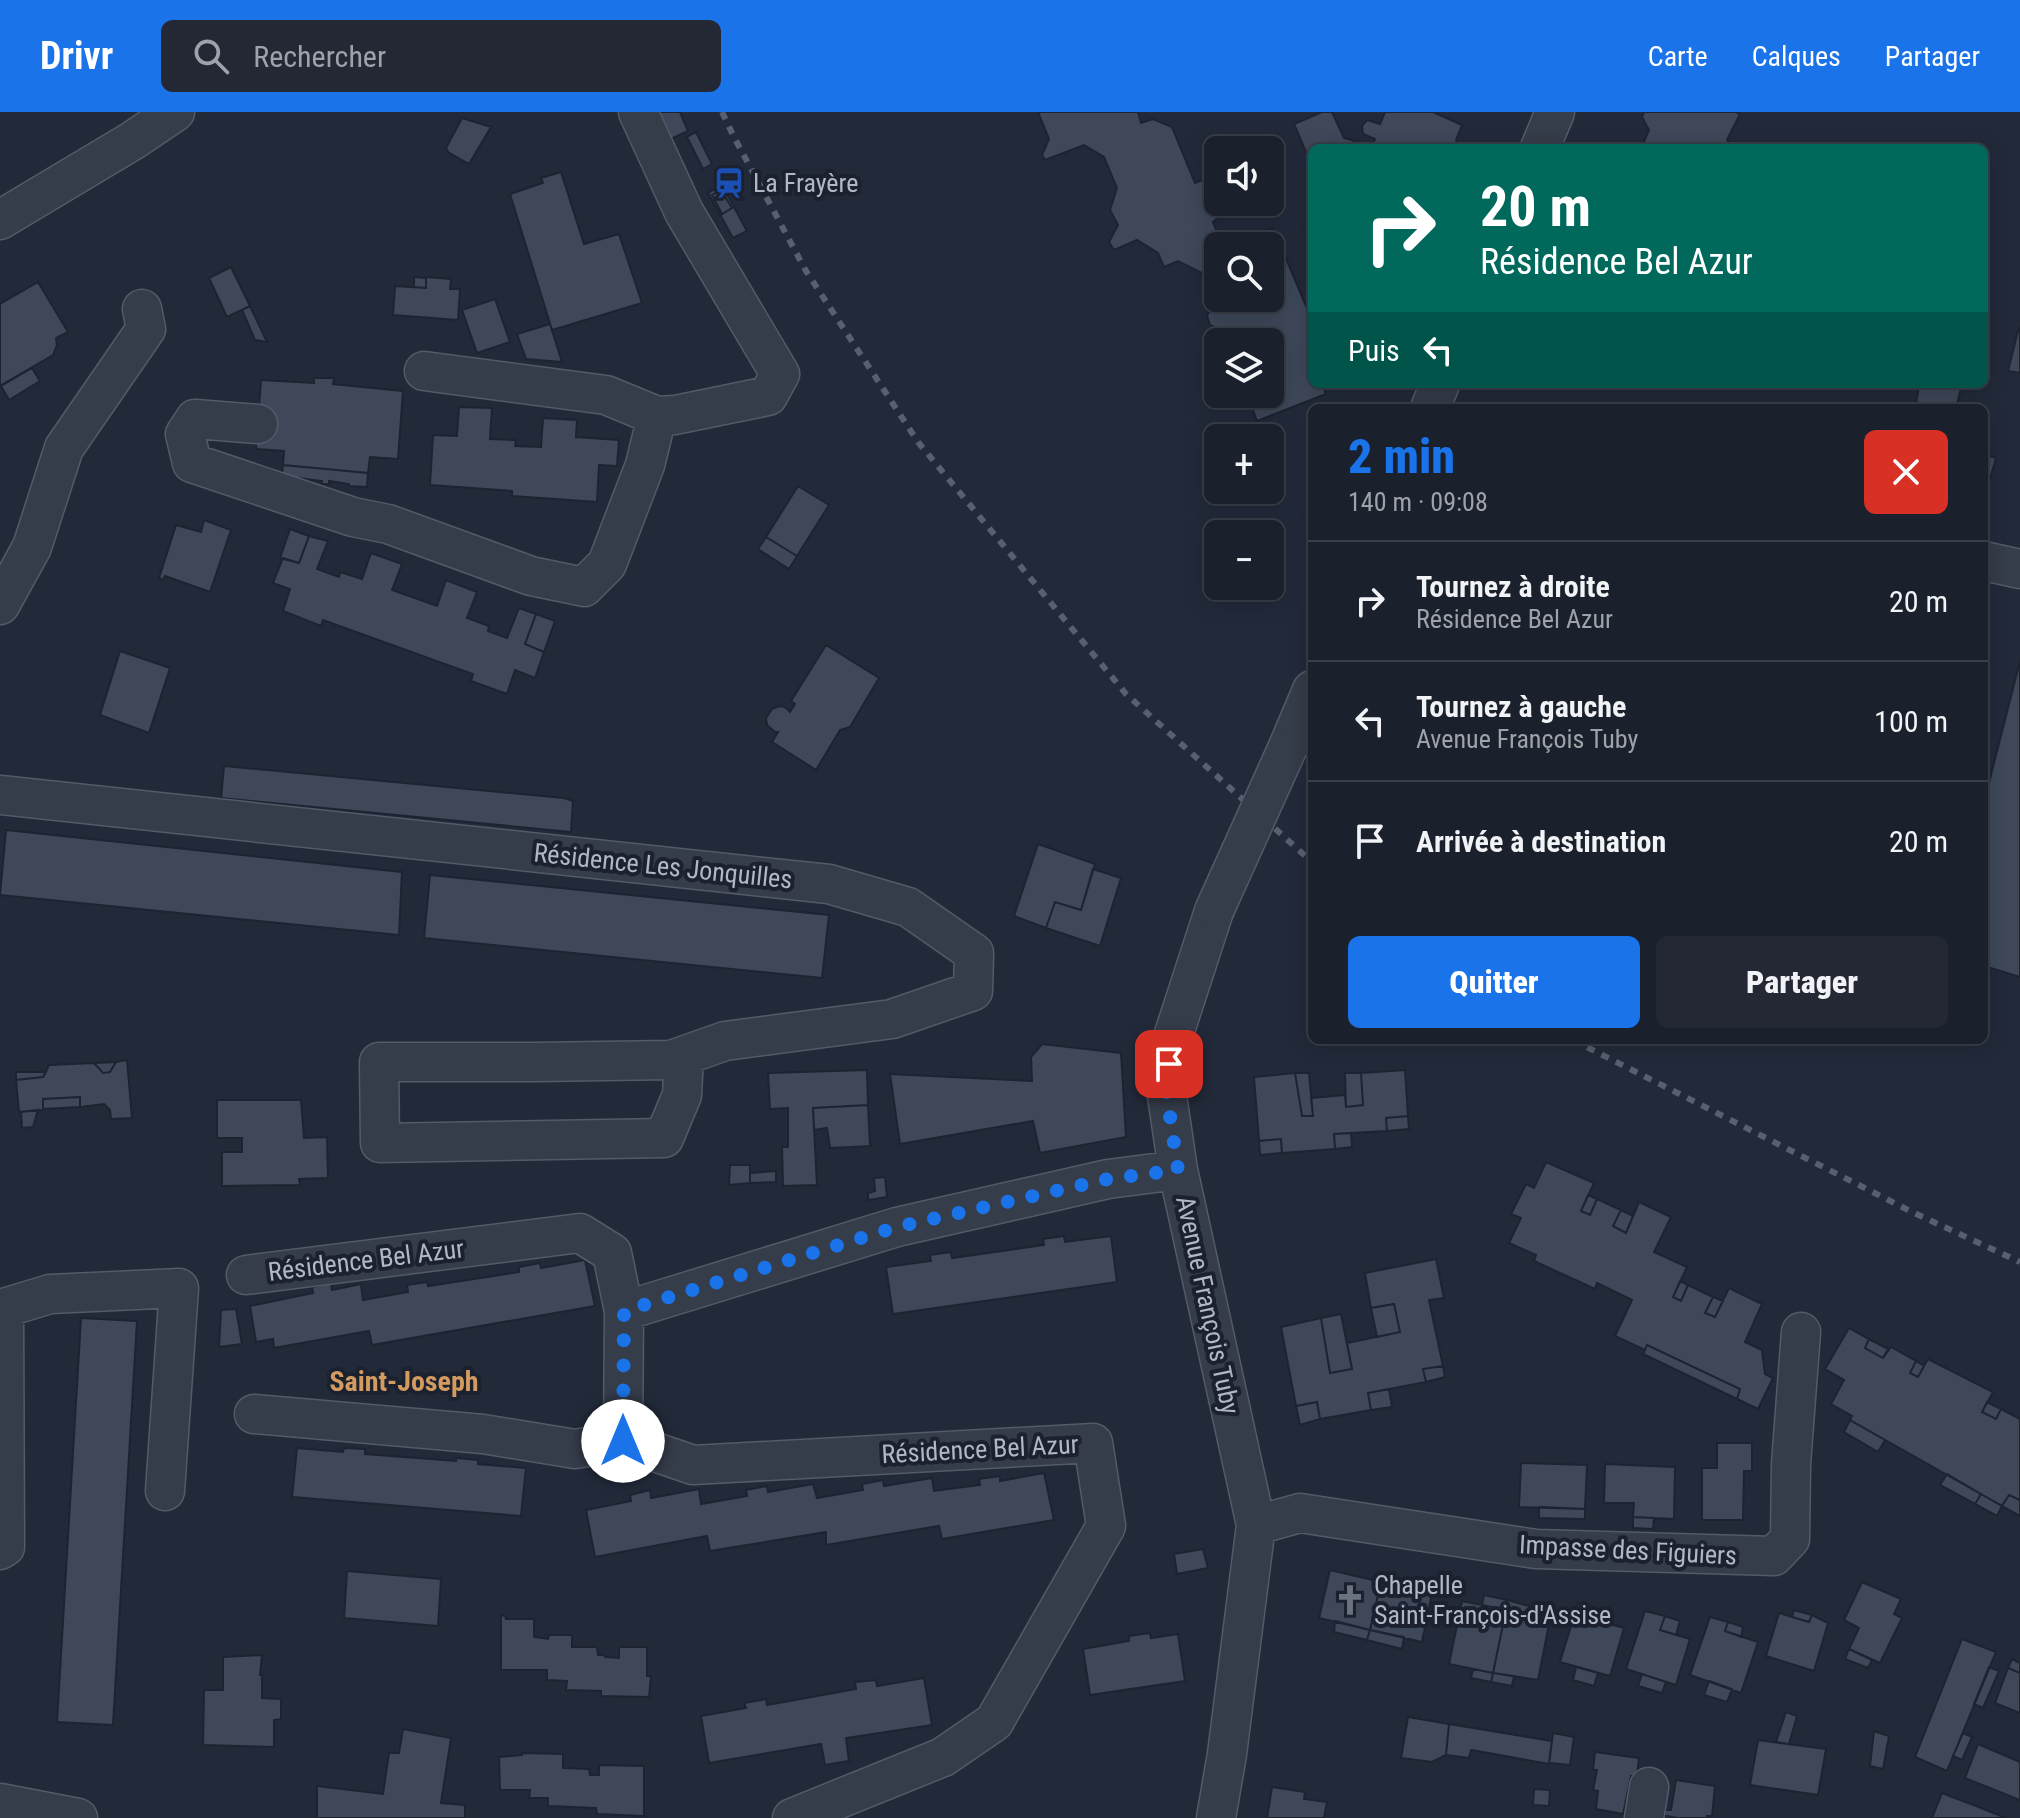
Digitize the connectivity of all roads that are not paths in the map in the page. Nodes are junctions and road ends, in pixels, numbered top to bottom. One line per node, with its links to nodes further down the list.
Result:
1 (175, 112): 5 (street)
2 (638, 112): 8 (street)
3 (1555, 112): 4 (street)
4 (1542, 144)
5 (0, 220)
6 (142, 309): 12 (street)
7 (424, 371): 8 (street)
8 (666, 416): 9 (street)
9 (258, 424)
10 (1988, 562): 11 (street)
11 (2020, 569)
12 (0, 605)
13 (1308, 700): 16 (street, Avenue François Tuby, bridge)
14 (0, 795): 15 (street, Résidence Les Jonquilles)
15 (684, 1056): 15 (street, Résidence Les Jonquilles)
16 (1178, 1170): 19 (street); 24 (street, Avenue François Tuby)
17 (246, 1275): 19 (street, Résidence Bel Azur)
18 (2, 1307): 23 (street); 25 (street)
19 (624, 1311): 22 (street, Résidence Bel Azur)
20 (1801, 1332): 24 (street, Impasse des Figuiers)
21 (254, 1414): 22 (street, Résidence Bel Azur)
22 (623, 1441): 28 (street, Résidence Bel Azur)
23 (165, 1491)
24 (1256, 1525): 29 (street, Avenue François Tuby)
25 (0, 1550)
26 (0, 1803): 27 (street)
27 (78, 1818)
28 (792, 1818)
29 (1216, 1818)

